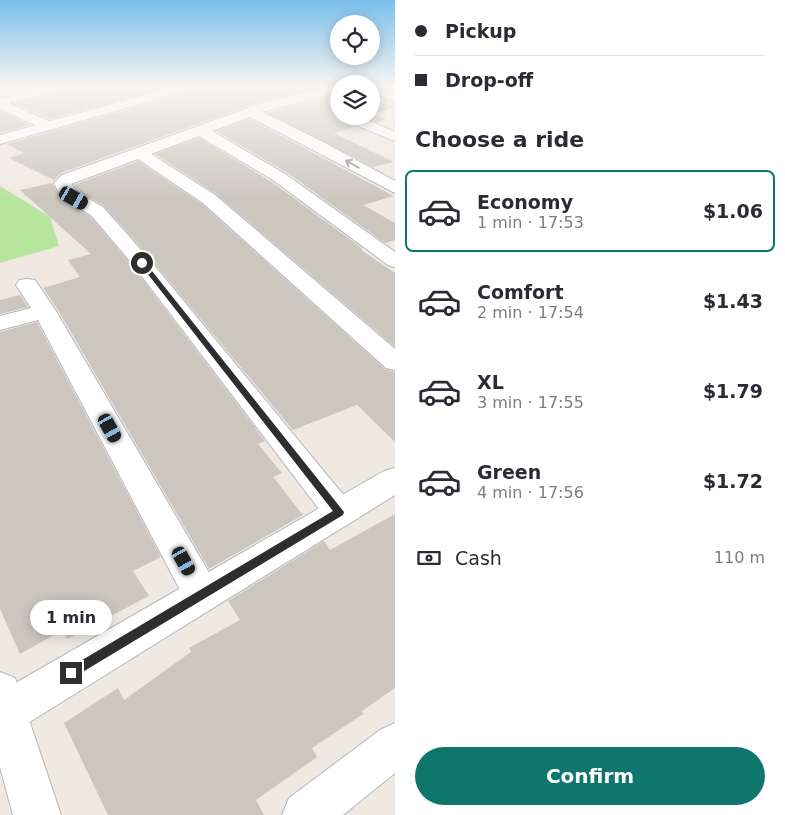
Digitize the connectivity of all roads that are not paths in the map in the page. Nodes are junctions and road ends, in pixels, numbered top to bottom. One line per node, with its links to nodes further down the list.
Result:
1 (44, 124): 6 (street)
2 (55, 124): 6 (street)
3 (219, 124): 7 (street)
4 (275, 124): 11 (street, one-way to 4)
5 (367, 125): 8 (street)
6 (48, 126): 9 (street)
7 (201, 131): 10 (street); 12 (street)
8 (395, 137)
9 (0, 140)
10 (140, 153): 16 (street); 18 (street)
11 (395, 188)
12 (395, 261)
13 (28, 285): 14 (street)
14 (45, 310): 15 (street); 19 (street)
15 (0, 323)
16 (395, 362)
17 (395, 480): 18 (street)
18 (339, 512): 19 (street)
19 (202, 595): 20 (street)
20 (2, 703): 22 (street)
21 (395, 745): 23 (street)
22 (37, 815)
23 (306, 815)

